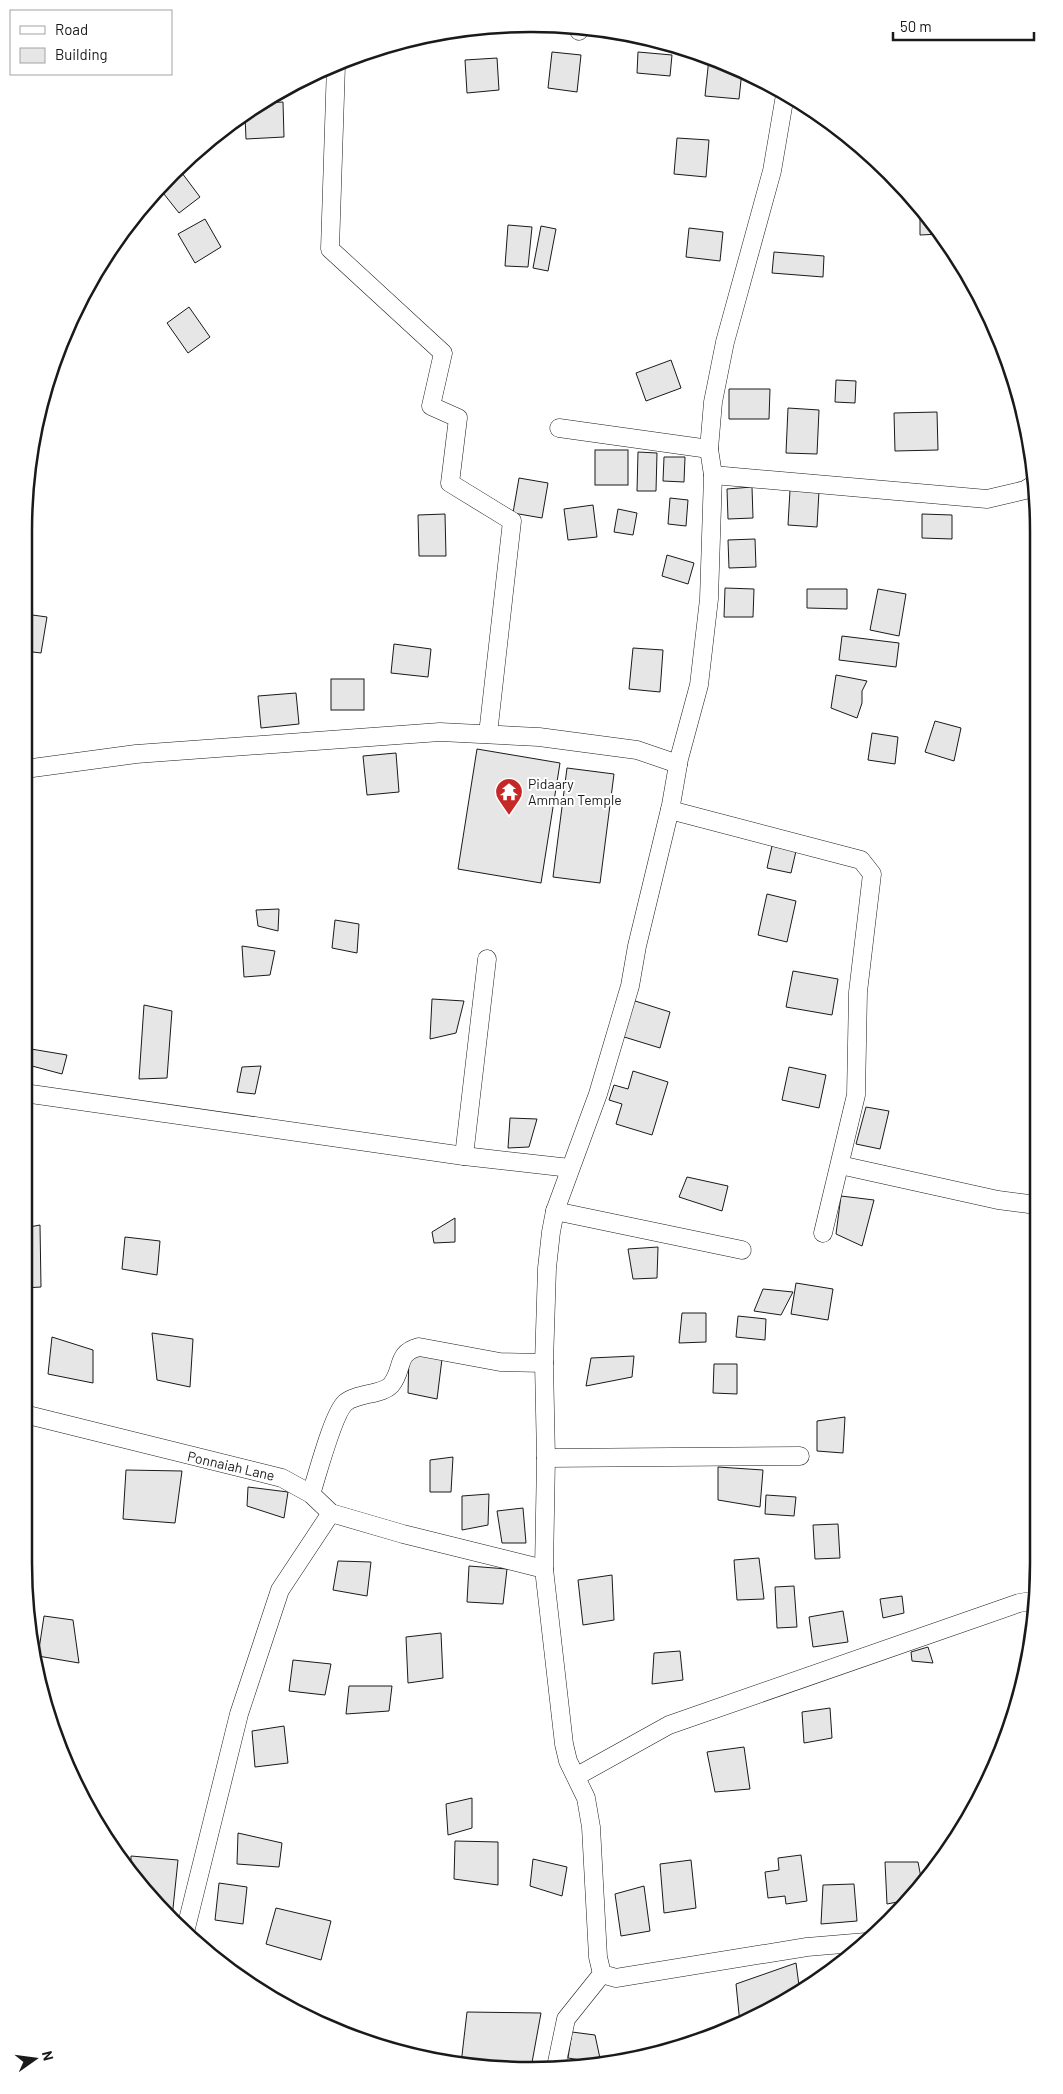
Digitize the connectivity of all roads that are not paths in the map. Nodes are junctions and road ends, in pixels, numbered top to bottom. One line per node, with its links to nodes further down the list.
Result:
1 (336, 72): 7 (street)
2 (784, 101): 4 (street)
3 (559, 428): 4 (street)
4 (709, 450): 5 (street)
5 (713, 475): 6 (street); 8 (street)
6 (1028, 488)
7 (488, 734): 8 (street); 9 (street)
8 (678, 764): 10 (street)
9 (32, 768)
10 (670, 810): 14 (street); 15 (street)
11 (487, 959): 13 (street)
12 (32, 1094): 13 (street)
13 (464, 1156): 15 (street)
14 (840, 1165): 16 (street); 18 (street)
15 (570, 1168): 17 (street)
16 (1030, 1204)
17 (556, 1211): 19 (street); 20 (street)
18 (823, 1233)
19 (742, 1250)
20 (544, 1363): 23 (street); 24 (street)
21 (32, 1416): 24 (street, Ponnaiah Lane)
22 (800, 1456): 23 (street)
23 (546, 1458): 26 (street)
24 (311, 1494): 25 (street, Ponnaiah Lane)
25 (331, 1513): 26 (street, Ponnaiah Lane); 29 (street)
26 (544, 1569): 28 (street)
27 (1028, 1602): 28 (street)
28 (577, 1776): 31 (street)
29 (187, 1923)
30 (855, 1943): 31 (street)
31 (602, 1974): 32 (street)
32 (557, 2060)

